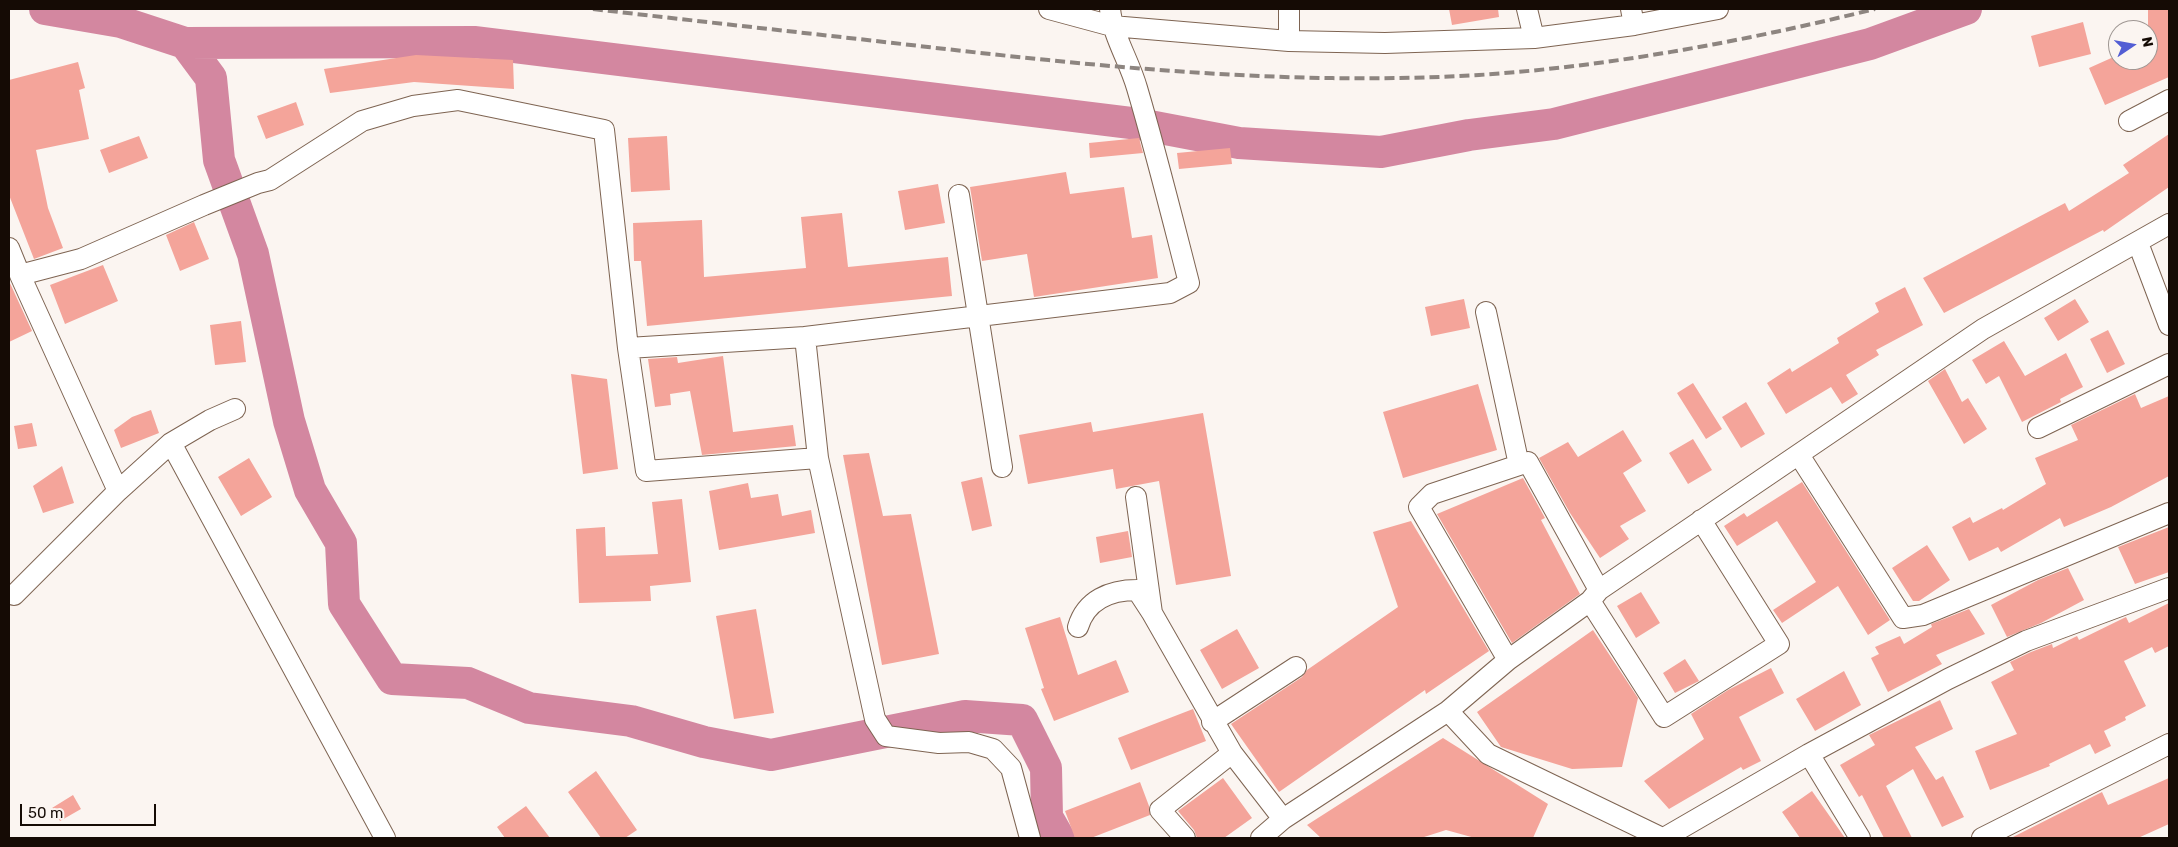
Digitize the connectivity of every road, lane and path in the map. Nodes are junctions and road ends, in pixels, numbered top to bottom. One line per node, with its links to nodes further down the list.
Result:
1 (1049, 9): 5 (street)
2 (1289, 9): 8 (street)
3 (1527, 9): 7 (street)
4 (1718, 9): 6 (street)
5 (1111, 17): 8 (street); 17 (street)
6 (1633, 17): 7 (street)
7 (1534, 38): 8 (street)
8 (1289, 41)
9 (2169, 100): 10 (street)
10 (2129, 121)
11 (959, 195): 17 (street)
12 (2169, 224): 13 (street)
13 (2138, 243): 18 (street); 25 (street)
14 (9, 248): 15 (street)
15 (20, 275): 20 (street); 29 (street)
16 (1486, 312): 27 (street)
17 (980, 316): 19 (street); 28 (street)
18 (2169, 325)
19 (805, 337): 20 (street); 26 (street)
20 (628, 348): 26 (street)
21 (2169, 364): 23 (street)
22 (235, 409): 24 (street)
23 (2038, 428)
24 (171, 444): 29 (street); 46 (street)
25 (1799, 454): 31 (street); 32 (street)
26 (818, 458): 47 (street)
27 (1519, 465): 35 (street); 38 (street)
28 (1002, 467)
29 (118, 491): 34 (street)
30 (1136, 497): 36 (street)
31 (2169, 513)
32 (1701, 520): 35 (street); 35 (street)
33 (2169, 588): 44 (street)
34 (14, 595)
35 (1594, 595): 38 (street)
36 (1152, 614): 37 (street); 41 (street)
37 (1078, 627)
38 (1508, 660): 40 (street)
39 (1296, 667): 41 (street)
40 (1448, 711): 45 (street); 50 (street)
41 (1212, 722): 43 (street)
42 (2169, 744): 52 (street)
43 (1232, 754): 45 (street); 48 (street)
44 (1809, 754): 50 (street); 51 (street)
45 (1283, 819): 49 (street)
46 (386, 838)
47 (1030, 838)
48 (1185, 838)
49 (1261, 838)
50 (1663, 838)
51 (1860, 838)
52 (1982, 838)

